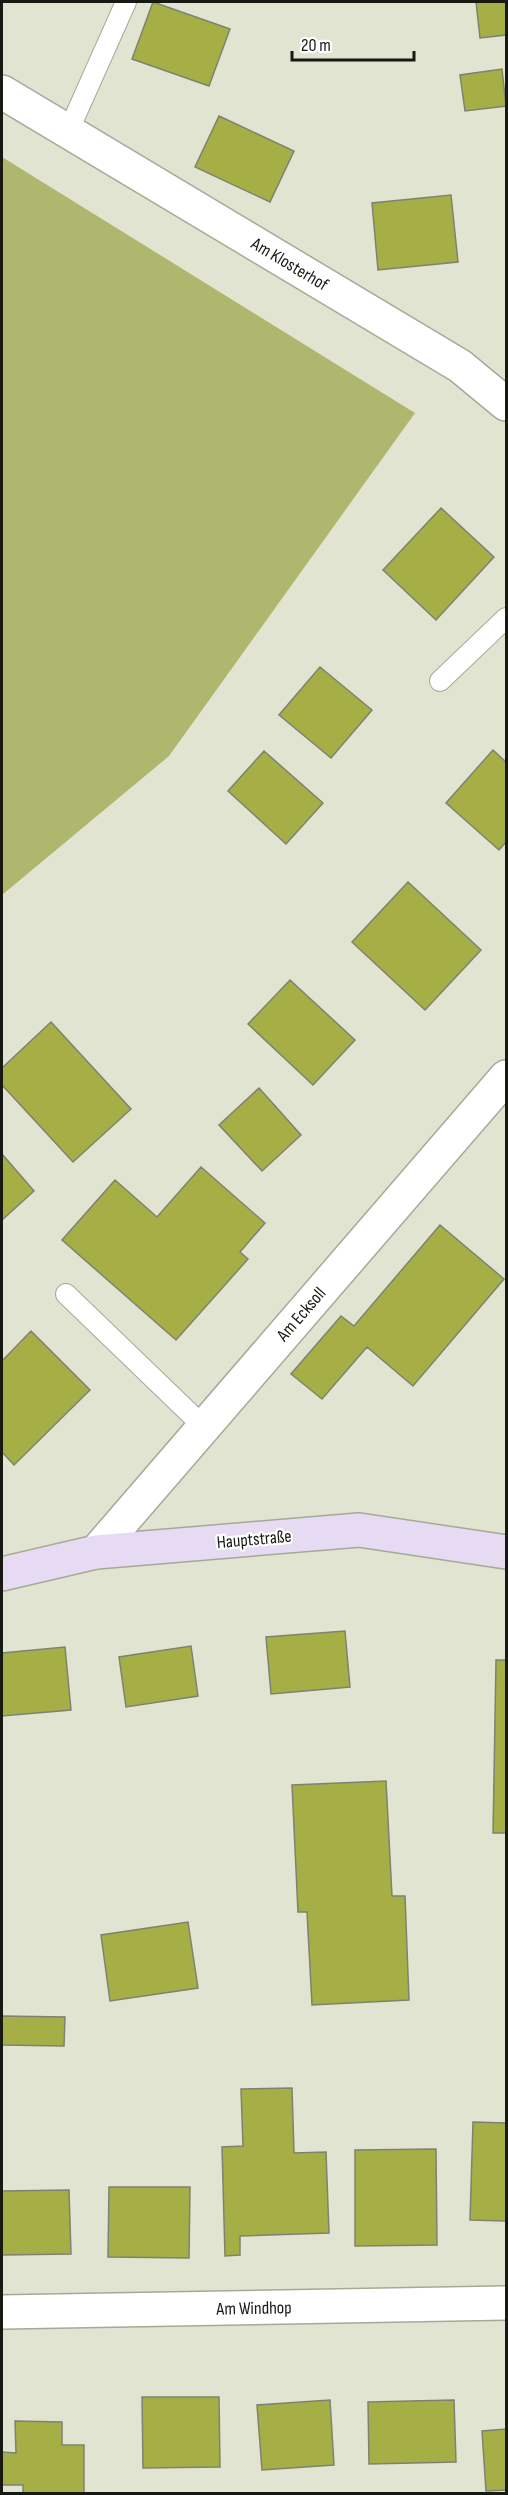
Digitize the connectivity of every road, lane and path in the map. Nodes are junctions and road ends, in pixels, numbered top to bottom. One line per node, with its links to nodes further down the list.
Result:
1 (126, 2): 3 (lane)
2 (2, 92): 3 (street, Am Klosterhof)
3 (68, 132): 4 (street, Am Klosterhof)
4 (507, 404)
5 (507, 618): 6 (lane)
6 (440, 681)
7 (507, 1077): 9 (street, Am Ecksoll)
8 (66, 1294): 9 (lane)
9 (204, 1427): 10 (street, Am Ecksoll)
10 (96, 1552): 11 (street, Hauptstraße); 12 (street, Hauptstraße)
11 (507, 1552)
12 (2, 1574)
13 (507, 2303): 14 (street, Am Windhop)
14 (2, 2312)

